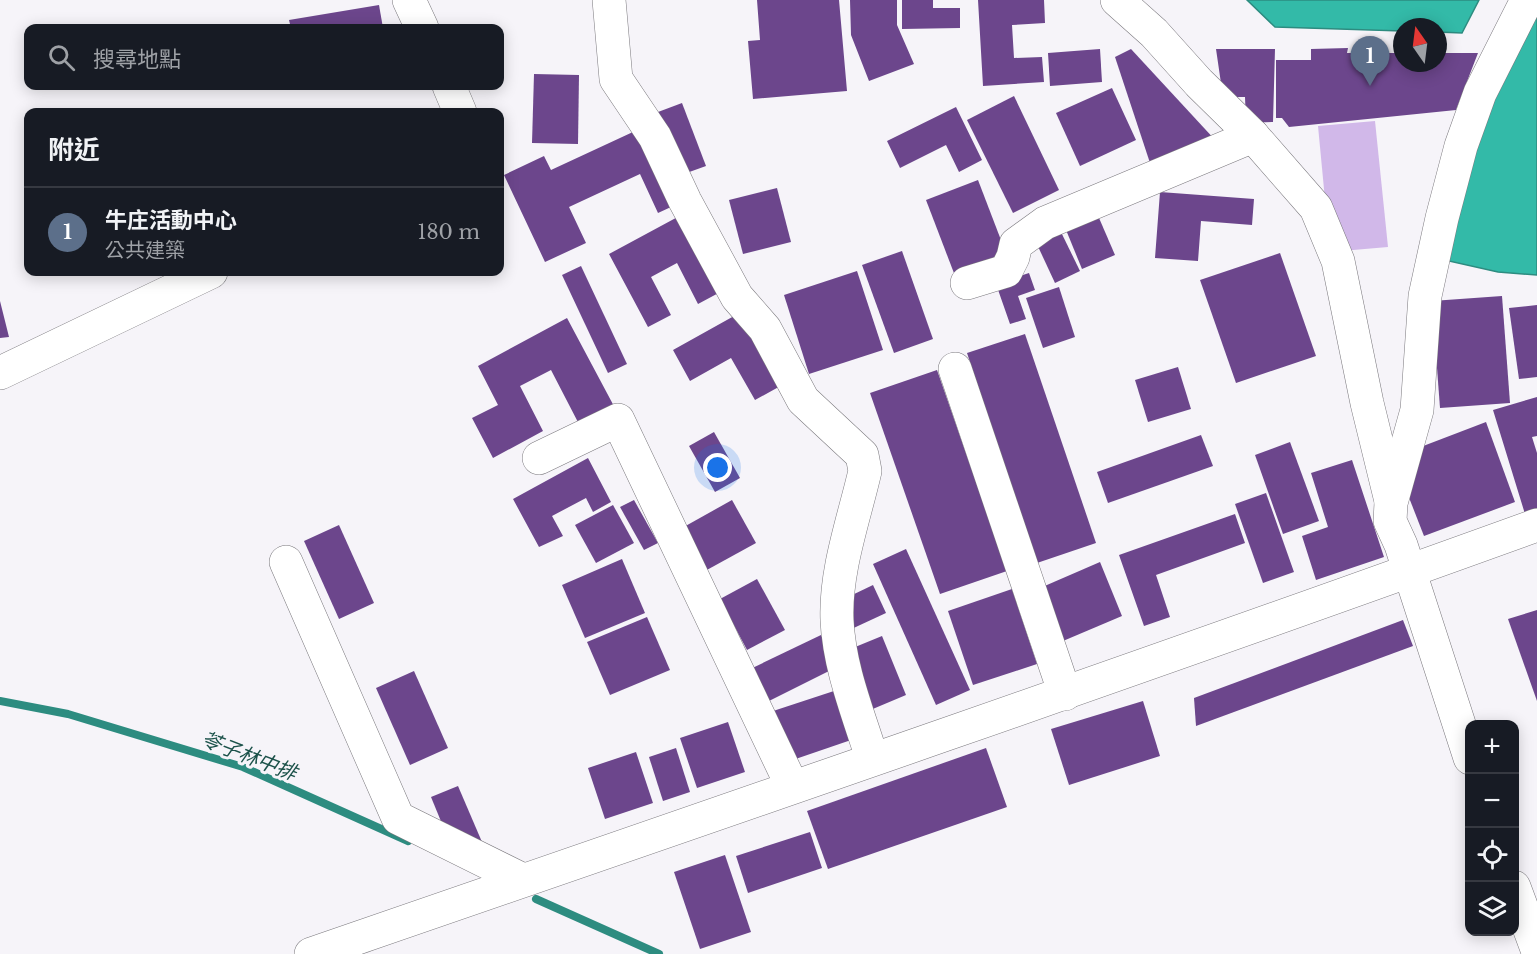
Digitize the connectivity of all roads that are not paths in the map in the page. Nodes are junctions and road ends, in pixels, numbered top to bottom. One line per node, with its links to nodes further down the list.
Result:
1 (409, 0): 5 (street)
2 (609, 0): 20 (street)
3 (1117, 0): 8 (street)
4 (1527, 0): 14 (street)
5 (420, 24)
6 (451, 90): 7 (street)
7 (458, 108)
8 (1253, 136): 10 (street); 14 (street)
9 (203, 276): 12 (street)
10 (968, 283)
11 (955, 369): 18 (street)
12 (0, 373)
13 (539, 458): 21 (street)
14 (1391, 502): 17 (street)
15 (1537, 525): 17 (street)
16 (286, 562): 22 (street)
17 (1408, 572): 18 (street); 19 (street)
18 (1065, 694): 20 (street)
19 (1465, 743)
20 (872, 758): 21 (street)
21 (792, 786): 22 (street)
22 (523, 880): 25 (street)
23 (1519, 898): 24 (street)
24 (1537, 949)
25 (311, 954)

